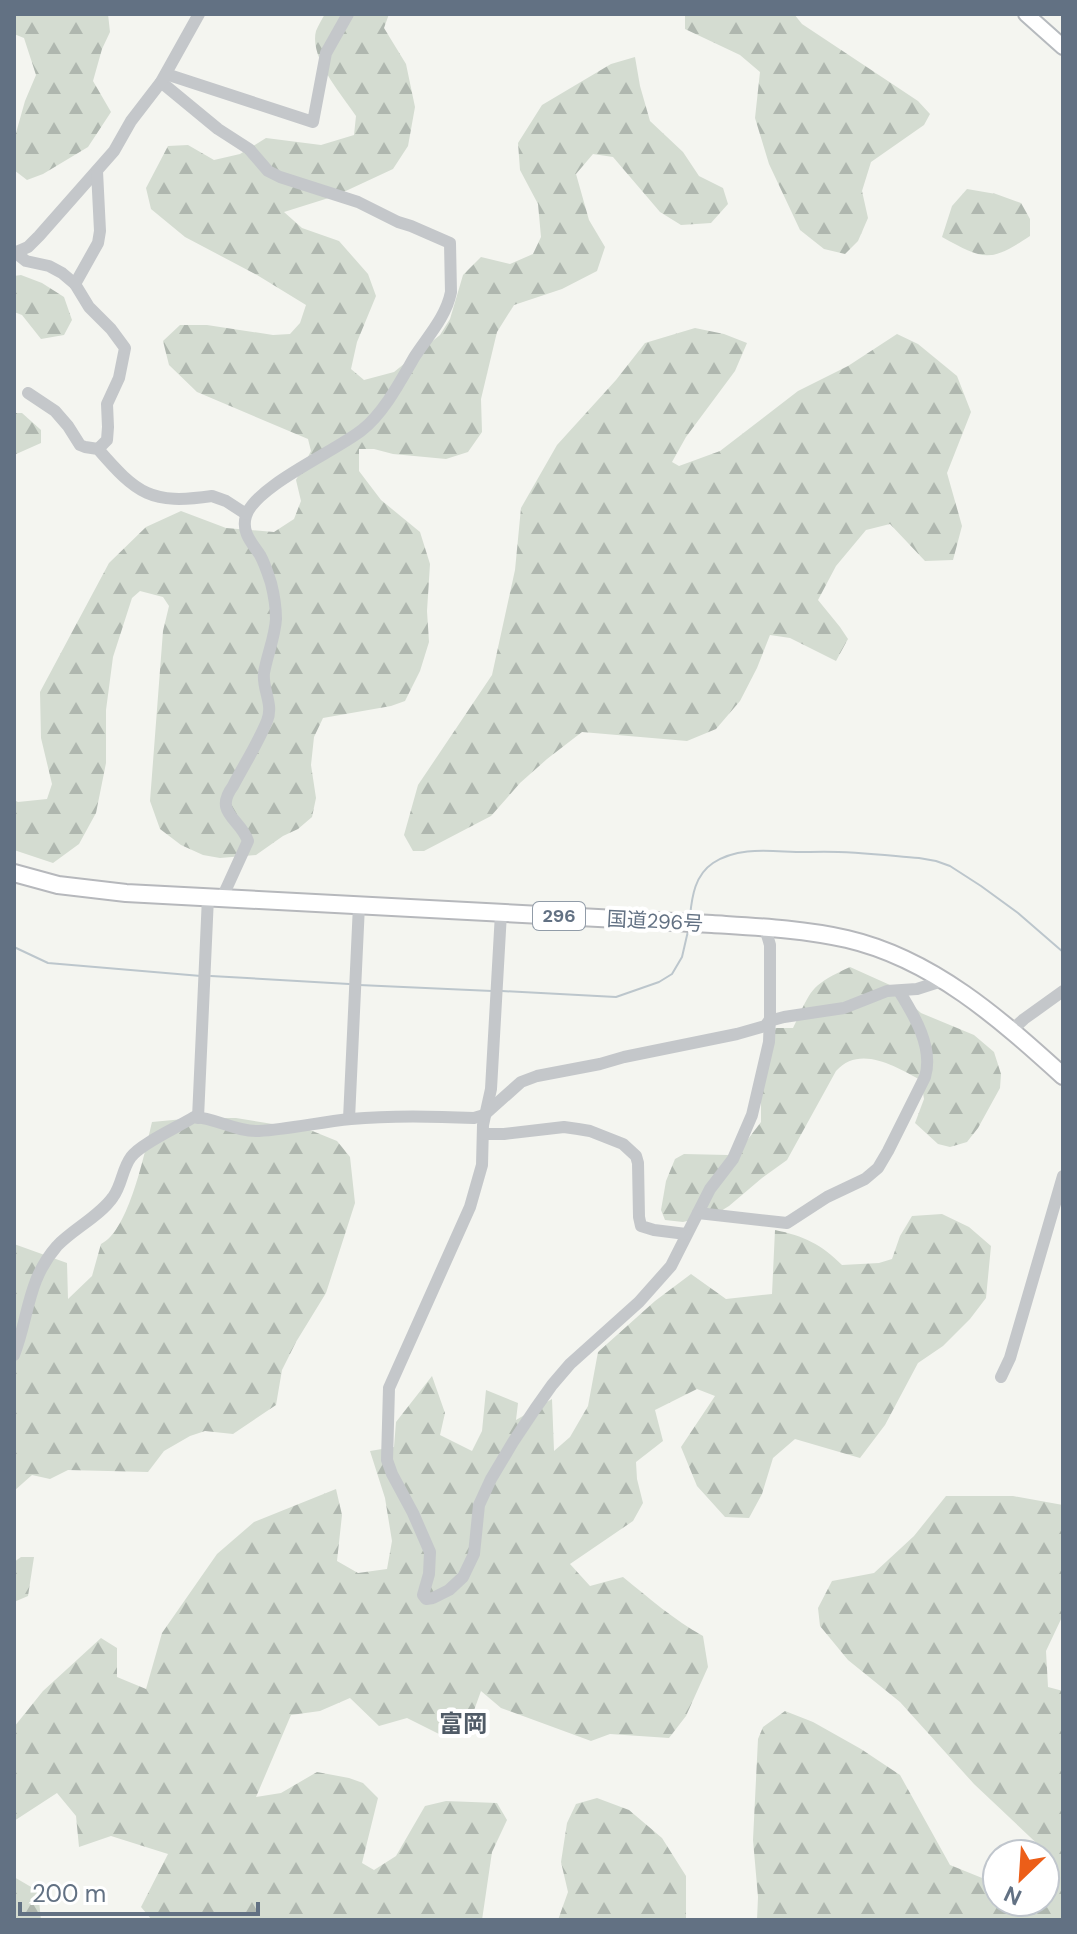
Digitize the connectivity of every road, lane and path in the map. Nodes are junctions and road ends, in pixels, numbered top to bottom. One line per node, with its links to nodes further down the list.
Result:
1 (199, 14): 5 (street)
2 (348, 14): 5 (street)
3 (1026, 14): 4 (main road)
4 (1063, 47)
5 (163, 78): 6 (street); 11 (street)
6 (97, 171): 7 (street); 8 (street)
7 (15, 253): 8 (street)
8 (75, 284): 10 (street)
9 (28, 393): 10 (street)
10 (98, 449): 11 (street)
11 (246, 514): 13 (street)
12 (14, 873): 13 (highway, 国道296号 / 296)
13 (215, 898): 14 (highway, 国道296号 / 296); 24 (street)
14 (359, 905): 15 (highway, 国道296号 / 296); 25 (street)
15 (501, 913): 16 (highway, 国道296号 / 296); 23 (street)
16 (765, 928): 17 (highway, 国道296号 / 296); 20 (street)
17 (945, 980): 18 (street); 21 (highway, 国道296号 / 296)
18 (899, 991): 20 (street); 28 (street)
19 (1063, 991): 21 (street)
20 (769, 1021): 23 (street); 28 (street)
21 (1011, 1031): 22 (highway, 国道296号 / 296)
22 (1063, 1076)
23 (484, 1115): 25 (street); 26 (street)
24 (198, 1118): 25 (street); 30 (street)
25 (349, 1119)
26 (484, 1134): 29 (street); 29 (street)
27 (1063, 1176): 31 (street)
28 (698, 1213): 29 (street)
29 (686, 1234)
30 (14, 1355)
31 (1001, 1377)

